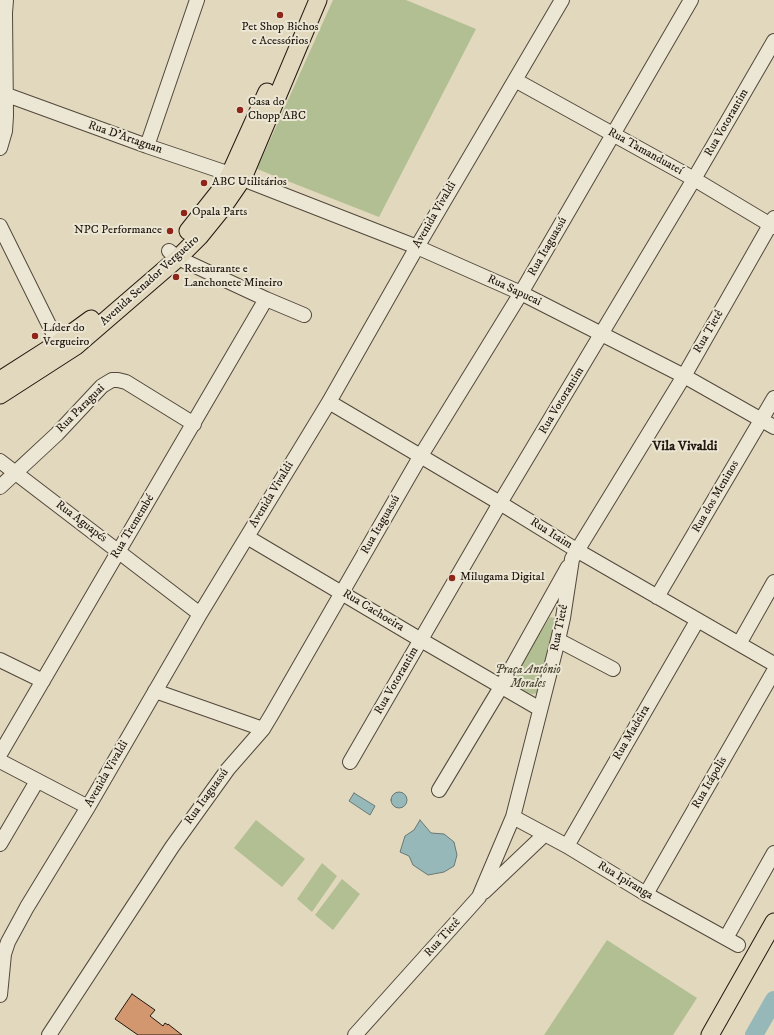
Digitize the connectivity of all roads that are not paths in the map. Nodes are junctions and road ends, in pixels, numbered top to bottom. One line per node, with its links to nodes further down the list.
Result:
1 (6, 0): 9 (street)
2 (197, 0): 11 (street)
3 (306, 0): 13 (main road, Avenida Senador Vergueiro)
4 (318, 0): 13 (main road, Avenida Senador Vergueiro)
5 (562, 0): 8 (street, Avenida Vivaldi)
6 (691, 0): 10 (street, Rua Itaguassú)
7 (774, 41): 14 (street, Rua Votorantim)
8 (515, 80): 10 (street, Rua Tamanduateí); 17 (street, Avenida Vivaldi)
9 (7, 96): 11 (street, Rua D'Artagnan); 12 (street)
10 (613, 134): 14 (street, Rua Tamanduateí); 19 (street, Rua Itaguassú)
11 (147, 146): 13 (street, Rua D'Artagnan)
12 (0, 148)
13 (237, 176): 17 (street, Rua Sapucai); 18 (main road, Avenida Senador Vergueiro)
14 (694, 179): 15 (street, Rua Tamanduateí); 22 (street, Rua Votorantim)
15 (773, 223): 24 (street, Rua Tietê)
16 (0, 226): 23 (street)
17 (416, 247): 19 (street, Rua Sapucai); 28 (street, Avenida Vivaldi)
18 (174, 254): 20 (street); 23 (main road, Avenida Senador Vergueiro)
19 (521, 294): 22 (street, Rua Sapucai); 32 (street, Rua Itaguassú)
20 (266, 299): 21 (street); 30 (street, Rua Tremembé)
21 (304, 316)
22 (601, 335): 24 (street, Rua Sapucai); 36 (street, Rua Votorantim)
23 (58, 350): 25 (main road, Avenida Senador Vergueiro); 26 (main road, Avenida Senador Vergueiro)
24 (684, 376): 29 (street, Rua Sapucai); 39 (street, Rua Tietê)
25 (0, 380)
26 (0, 395)
27 (774, 398): 29 (street, Rua dos Meninos)
28 (329, 402): 32 (street, Rua Itaim); 37 (street, Avenida Vivaldi)
29 (761, 420): 31 (street, Rua Sapucai); 42 (street, Rua dos Meninos)
30 (194, 424): 34 (street, Rua Paraguai); 38 (street, Rua Tremembé)
31 (774, 427)
32 (420, 457): 36 (street, Rua Itaim); 41 (street, Rua Itaguassú)
33 (0, 461): 34 (street, Rua Aguapés)
34 (16, 473): 35 (street, Rua Paraguai); 38 (street, Rua Aguapés)
35 (0, 486)
36 (500, 503): 39 (street, Rua Itaim); 47 (street, Rua Votorantim)
37 (247, 537): 41 (street, Rua Cachoeira); 44 (street, Avenida Vivaldi)
38 (119, 551): 44 (street, Rua Aguapés); 54 (street, Rua Tremembé)
39 (575, 555): 42 (street, Rua Itaim); 43 (street); 45 (street, Rua Tietê)
40 (774, 582): 49 (street)
41 (341, 593): 47 (street, Rua Cachoeira); 58 (street, Rua Itaguassú)
42 (657, 597): 46 (street, Rua Itaim)
43 (543, 612): 45 (street); 55 (street)
44 (200, 614): 56 (street, Avenida Vivaldi)
45 (563, 618): 48 (street, Rua Tietê)
46 (697, 621): 49 (street, Rua Itaim); 68 (street, Rua Madeira)
47 (420, 640): 55 (street, Rua Cachoeira); 61 (street, Rua Votorantim)
48 (558, 640): 52 (street); 57 (street, Rua Tietê)
49 (739, 644): 51 (street, Rua Itaim)
50 (0, 660): 54 (street)
51 (774, 664)
52 (614, 670)
53 (774, 671): 70 (street, Rua Itápolis)
54 (43, 681): 59 (street, Rua Tremembé)
55 (501, 687): 57 (street, Rua Cachoeira); 63 (street)
56 (155, 691): 58 (street); 64 (street, Avenida Vivaldi)
57 (540, 708): 65 (street, Rua Tietê)
58 (263, 729): 77 (street, Rua Itaguassú)
59 (0, 754)
60 (0, 761): 62 (street)
61 (350, 762)
62 (37, 781): 64 (street); 67 (street)
63 (439, 790)
64 (88, 807): 76 (street, Avenida Vivaldi)
65 (513, 817): 66 (street, Rua Ipiranga); 71 (street, Rua Tietê)
66 (544, 835): 68 (street, Rua Ipiranga); 71 (street)
67 (0, 844)
68 (567, 846): 70 (street, Rua Ipiranga)
69 (774, 853): 73 (street)
70 (646, 894): 73 (street, Rua Ipiranga)
71 (479, 897): 78 (street, Rua Tietê)
72 (774, 922): 79 (main road)
73 (726, 938): 75 (street, Rua Ipiranga)
74 (774, 943): 80 (main road)
75 (738, 944)
76 (0, 995)
77 (49, 1035)
78 (355, 1035)
79 (710, 1035)
80 (722, 1035)

